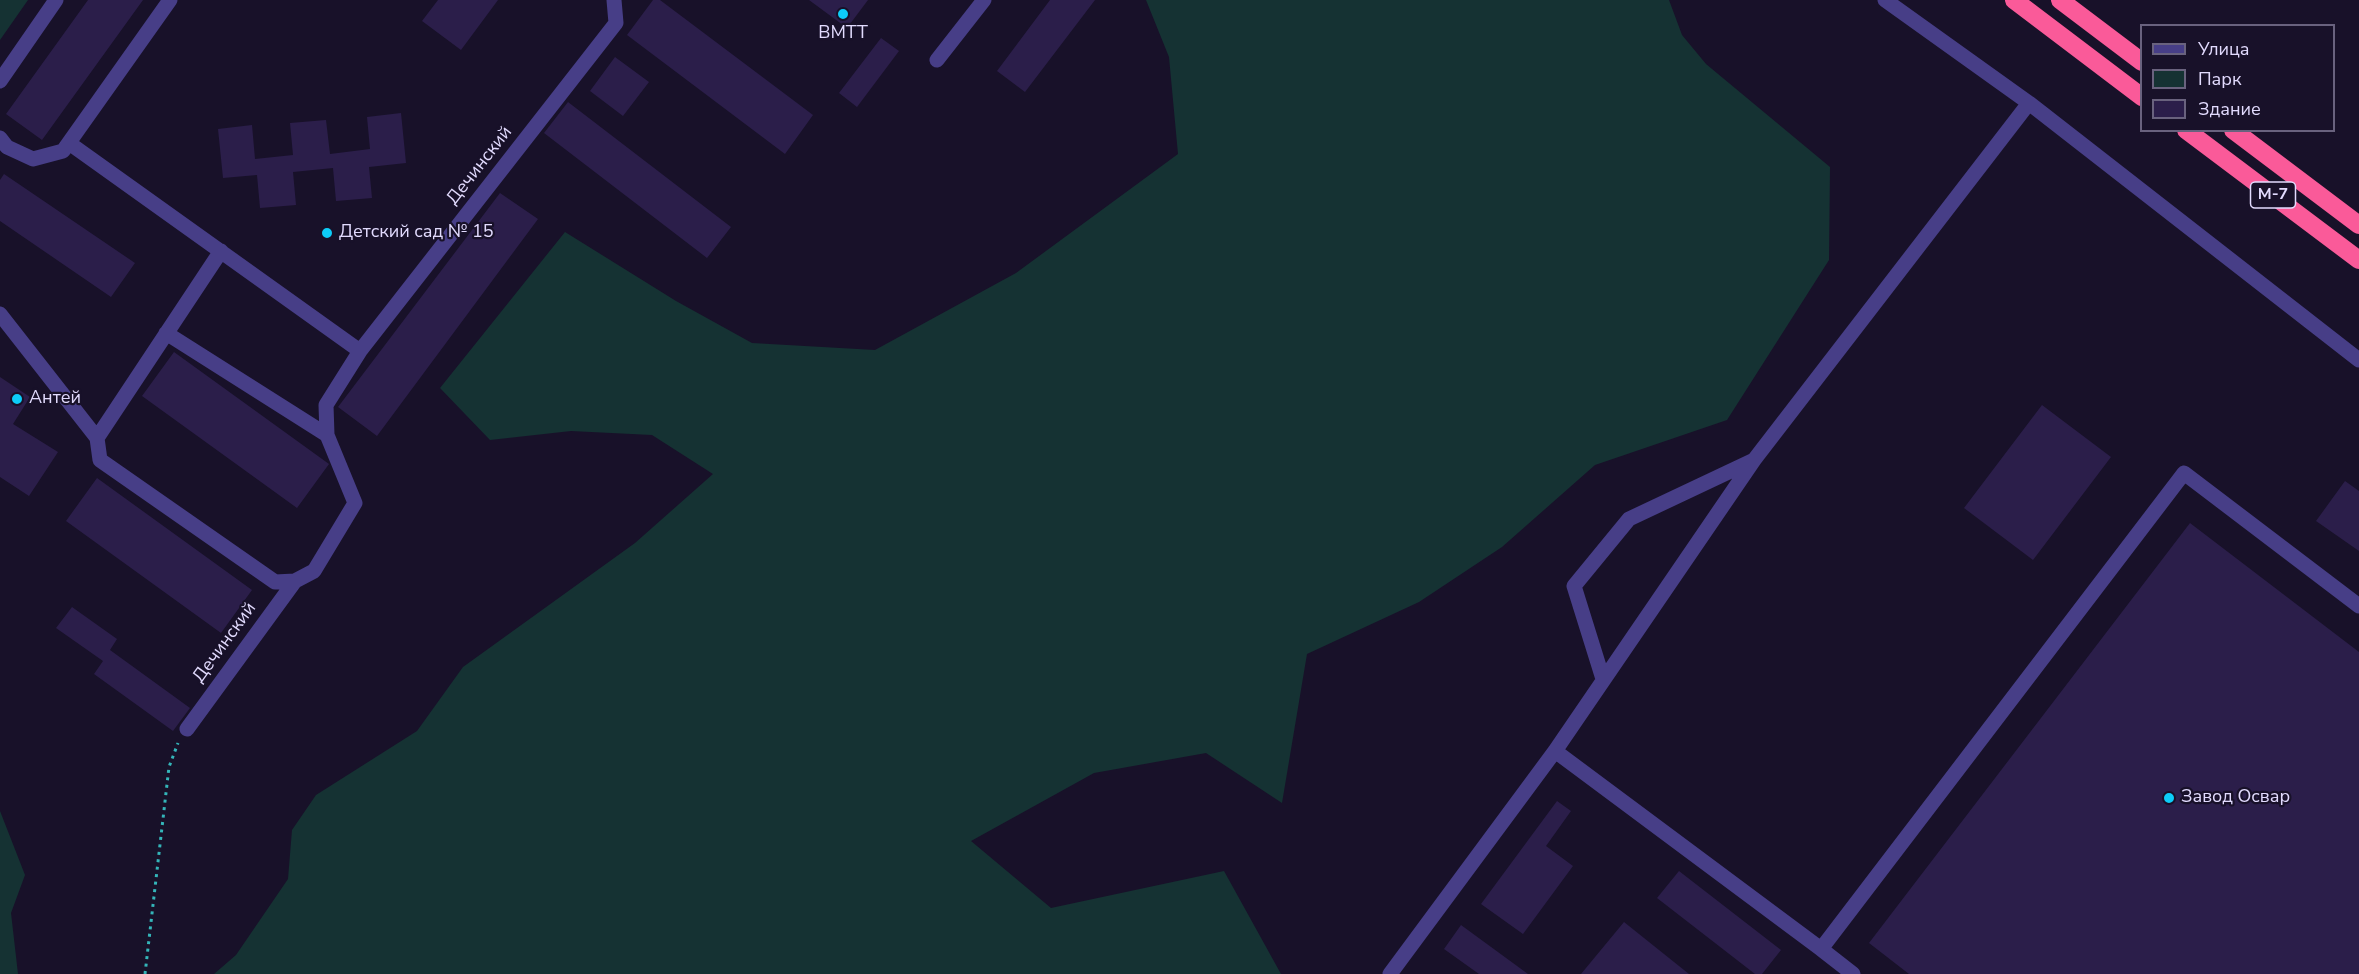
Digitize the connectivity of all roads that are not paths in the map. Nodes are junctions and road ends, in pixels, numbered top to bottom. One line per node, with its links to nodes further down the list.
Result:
1 (56, 0): 10 (street)
2 (170, 0): 15 (street)
3 (614, 0): 22 (street, Дечинский)
4 (984, 0): 8 (street)
5 (1885, 0): 12 (street)
6 (2014, 0): 11 (highway)
7 (2060, 0): 9 (highway)
8 (937, 60)
9 (2140, 60)
10 (0, 81)
11 (2140, 95)
12 (2029, 103): 23 (street); 26 (street)
13 (2189, 132): 19 (highway, М-7)
14 (2236, 132): 17 (highway, М-7)
15 (69, 143): 16 (street); 18 (street)
16 (2, 146)
17 (2359, 225)
18 (221, 251): 21 (street); 22 (street)
19 (2359, 260)
20 (0, 314): 25 (street)
21 (166, 333): 24 (street); 25 (street)
22 (360, 351): 24 (street, Дечинский)
23 (2359, 360)
24 (327, 435): 27 (street, Дечинский)
25 (97, 438): 27 (street)
26 (1754, 460): 29 (street); 29 (street)
27 (295, 581): 30 (street, Дечинский)
28 (2359, 606): 32 (street)
29 (1604, 679): 31 (street)
30 (187, 729)
31 (1555, 751): 32 (street); 33 (street)
32 (1821, 949): 34 (street)
33 (1390, 974)
34 (1853, 974)

